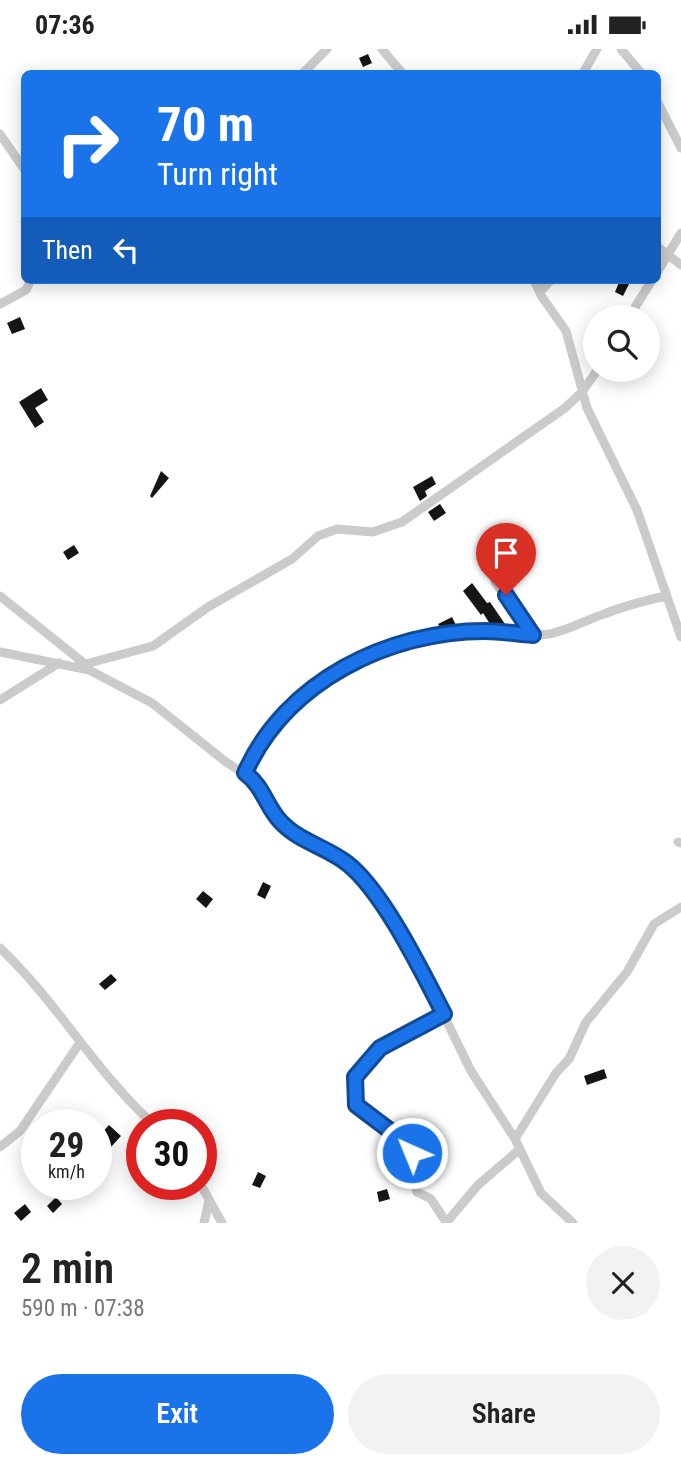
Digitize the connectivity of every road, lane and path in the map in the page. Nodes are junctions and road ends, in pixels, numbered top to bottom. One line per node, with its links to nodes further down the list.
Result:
1 (327, 49): 5 (street)
2 (382, 49): 6 (street)
3 (597, 49): 7 (street)
4 (621, 49): 8 (street)
5 (306, 70)
6 (400, 70)
7 (585, 70)
8 (638, 70)
9 (661, 109): 11 (street)
10 (0, 134): 12 (street)
11 (681, 148)
12 (21, 165)
13 (681, 233): 15 (street)
14 (661, 249): 15 (street)
15 (669, 253): 16 (street); 17 (street)
16 (681, 265)
17 (661, 266)
18 (28, 284): 23 (street)
19 (536, 284): 22 (street)
20 (547, 284): 22 (street)
21 (650, 284): 24 (street)
22 (540, 292): 26 (street)
23 (0, 304)
24 (636, 305)
25 (589, 382): 26 (street)
26 (582, 393): 29 (street); 34 (street)
27 (495, 582): 30 (street)
28 (0, 596): 34 (street)
29 (665, 596): 30 (street); 31 (street)
30 (533, 635): 36 (street)
31 (681, 637)
32 (0, 652): 33 (street)
33 (59, 663): 34 (street); 35 (street)
34 (81, 665): 36 (street)
35 (0, 700)
36 (245, 773): 39 (street)
37 (681, 907): 42 (street)
38 (0, 948): 40 (street)
39 (444, 1014): 42 (street); 48 (street)
40 (79, 1044): 41 (street); 43 (street)
41 (139, 1109)
42 (515, 1139): 44 (street)
43 (0, 1147)
44 (520, 1149): 48 (street); 49 (street)
45 (209, 1200): 46 (street); 47 (street)
46 (204, 1223)
47 (222, 1223)
48 (446, 1223)
49 (573, 1223)

